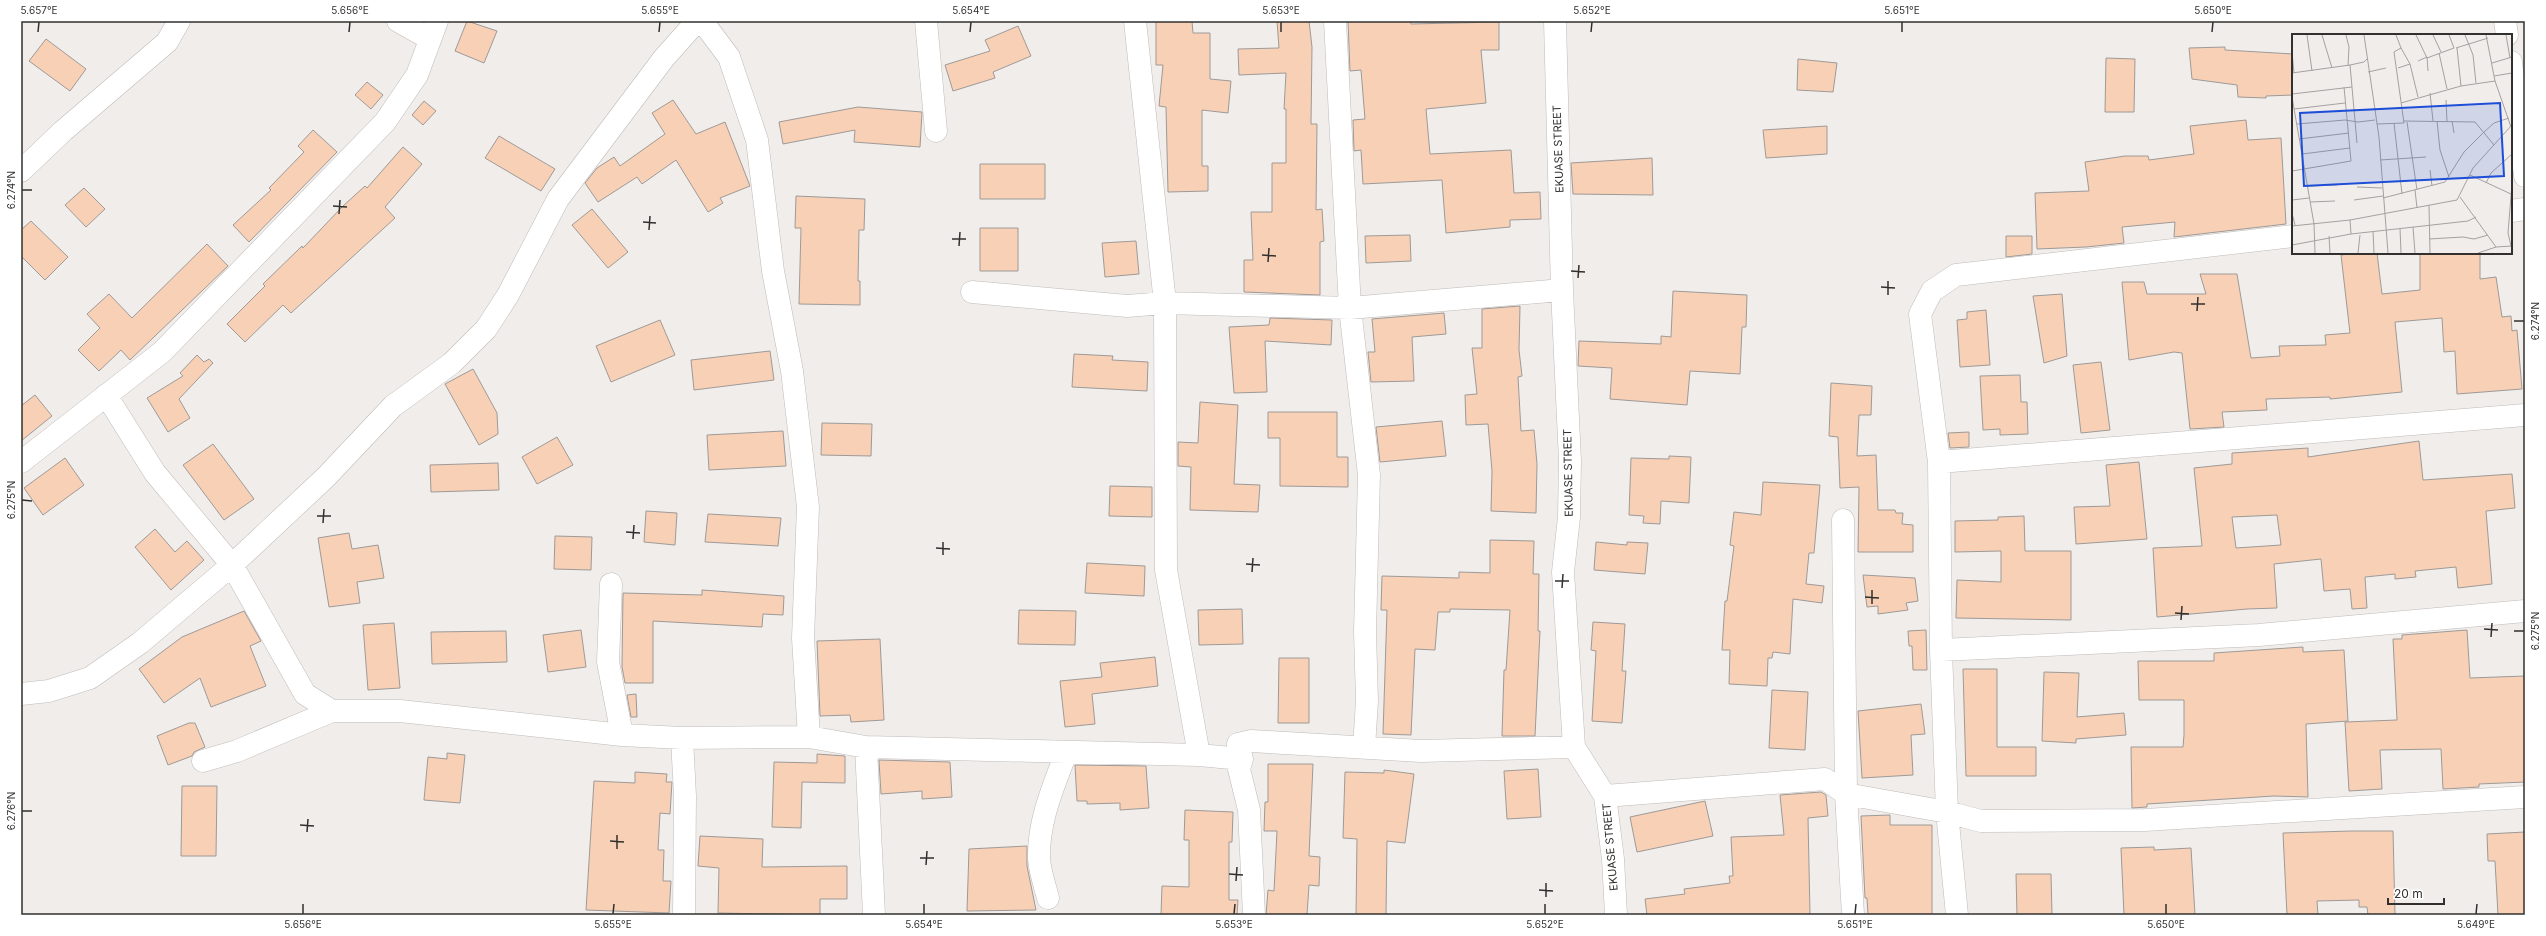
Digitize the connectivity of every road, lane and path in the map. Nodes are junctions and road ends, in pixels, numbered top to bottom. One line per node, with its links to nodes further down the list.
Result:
1 (180, 21): 14 (street)
2 (398, 21): 10 (street)
3 (697, 21): 28 (street)
4 (702, 21): 35 (street)
5 (926, 21): 13 (street)
6 (1135, 21): 21 (street)
7 (1335, 21): 22 (street)
8 (1555, 21): 19 (street, EKUASE STREET)
9 (2505, 21): 11 (street)
10 (433, 30): 23 (street)
11 (2507, 34)
12 (2512, 70): 15 (street)
13 (936, 131)
14 (21, 171)
15 (2525, 176)
16 (2525, 209): 17 (street)
17 (2512, 211)
18 (2292, 236): 26 (street)
19 (1562, 290): 22 (street); 39 (street, EKUASE STREET)
20 (972, 292): 21 (street)
21 (1165, 303): 22 (street); 41 (street)
22 (1350, 308): 38 (street)
23 (106, 395): 25 (street); 28 (street)
24 (2525, 415): 26 (street)
25 (21, 462)
26 (1939, 462): 31 (street)
27 (1843, 520): 44 (street)
28 (232, 565): 32 (street); 33 (street)
29 (611, 584): 34 (street)
30 (2525, 611): 31 (street)
31 (1942, 650): 47 (street)
32 (21, 694)
33 (332, 711): 34 (street); 43 (street)
34 (622, 735): 36 (street)
35 (810, 737): 36 (street); 37 (street)
36 (682, 738): 49 (street)
37 (866, 747): 40 (street); 50 (street)
38 (1364, 747): 39 (street); 42 (street)
39 (1574, 747): 45 (street, EKUASE STREET)
40 (1066, 753): 41 (street); 48 (street)
41 (1199, 755): 42 (street)
42 (1242, 759): 51 (street)
43 (203, 761)
44 (1846, 794): 45 (street); 47 (street); 53 (street)
45 (1605, 796): 52 (street, EKUASE STREET)
46 (2525, 797): 47 (street)
47 (1947, 812): 54 (street)
48 (1048, 898)
49 (684, 915)
50 (874, 915)
51 (1254, 915)
52 (1616, 915)
53 (1853, 915)
54 (1957, 915)

